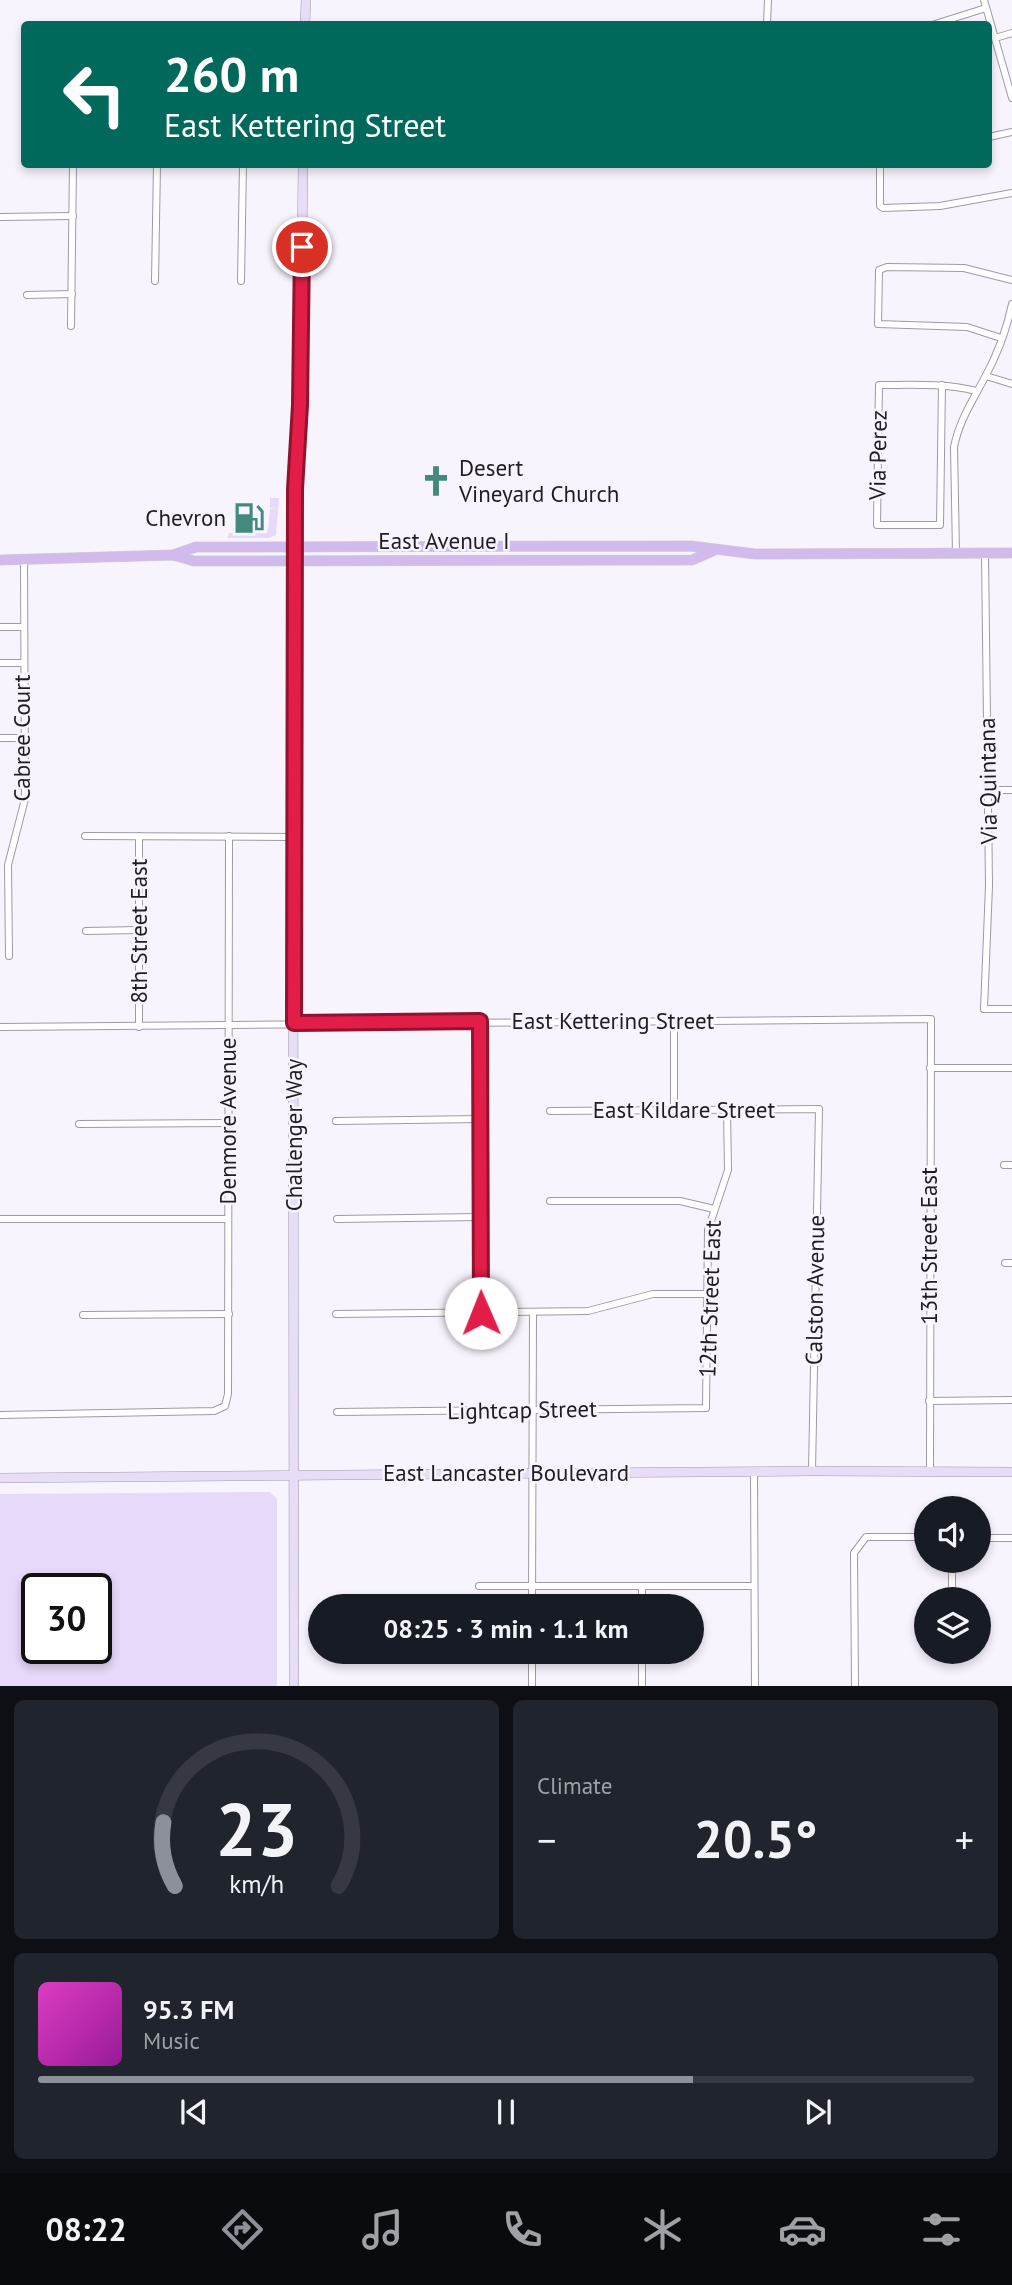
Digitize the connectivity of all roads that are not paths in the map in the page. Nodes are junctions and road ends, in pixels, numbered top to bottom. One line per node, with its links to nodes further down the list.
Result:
1 (306, 0): 5 (main road)
2 (768, 0): 6 (street)
3 (984, 0): 4 (street)
4 (986, 8): 7 (street); 8 (street)
5 (305, 21)
6 (767, 21)
7 (945, 21)
8 (990, 21)
9 (992, 28): 11 (street)
10 (1012, 33): 11 (street)
11 (995, 38): 12 (street)
12 (1012, 96)
13 (1012, 132): 14 (street)
14 (992, 136)
15 (73, 168): 21 (street)
16 (157, 168): 24 (street)
17 (243, 168): 25 (street)
18 (303, 168): 35 (main road, Challenger Way)
19 (880, 168): 20 (street)
20 (1012, 193)
21 (73, 216): 22 (street); 26 (street)
22 (0, 217)
23 (1012, 280): 30 (street)
24 (155, 281)
25 (241, 281)
26 (72, 294): 27 (street); 29 (street)
27 (27, 295)
28 (1012, 304): 30 (street)
29 (71, 326)
30 (1001, 338): 31 (street)
31 (986, 376): 32 (street); 34 (street)
32 (1012, 384)
33 (942, 385): 33 (street, Via Perez); 34 (street)
34 (976, 390): 38 (street)
35 (296, 547): 36 (main road, East Avenue I); 41 (main road, East Avenue I); 45 (main road, Challenger Way)
36 (550, 547): 37 (main road, East Avenue I); 44 (main road)
37 (713, 551): 38 (main road, East Avenue I); 44 (main road, East Avenue I)
38 (956, 553): 39 (main road, East Avenue I)
39 (985, 553): 40 (main road, East Avenue I); 52 (street, Via Quintana)
40 (1012, 553)
41 (173, 555): 43 (main road, East Avenue I); 45 (main road, East Avenue I)
42 (0, 560): 43 (main road, East Avenue I)
43 (24, 560): 47 (street, Cabree Court)
44 (550, 560): 45 (main road, East Avenue I)
45 (297, 561): 57 (main road, Challenger Way)
46 (0, 627): 47 (street)
47 (23, 627): 49 (street, Cabree Court)
48 (0, 663): 49 (street)
49 (22, 663): 51 (street, Cabree Court)
50 (0, 738): 51 (street)
51 (23, 738): 60 (street, Cabree Court)
52 (988, 790): 53 (street); 61 (street, Via Quintana)
53 (1012, 790)
54 (85, 836): 55 (street)
55 (139, 836): 56 (street); 58 (street, 8th Street East)
56 (229, 836): 57 (street); 66 (street, Denmore Avenue)
57 (293, 837): 65 (main road, Challenger Way)
58 (139, 930): 59 (street); 68 (street, 8th Street East)
59 (86, 931)
60 (9, 956)
61 (1012, 1009)
62 (931, 1019): 63 (street, East Kettering Street); 69 (street, 13th Street East)
63 (674, 1020): 64 (street, East Kettering Street); 73 (street)
64 (480, 1021): 65 (street, East Kettering Street); 75 (street)
65 (294, 1023): 66 (street, East Kettering Street); 104 (main road, Challenger Way)
66 (228, 1024): 68 (street, East Kettering Street); 77 (street, Denmore Avenue)
67 (0, 1027): 68 (street, East Kettering Street)
68 (139, 1027)
69 (930, 1068): 70 (street); 94 (street, 13th Street East)
70 (1012, 1068)
71 (727, 1109): 72 (street, East Kildare Street); 73 (street, East Kildare Street); 82 (street, 12th Street East)
72 (818, 1109): 99 (street, Calston Avenue)
73 (674, 1110): 74 (street, East Kildare Street)
74 (550, 1111)
75 (480, 1119): 76 (street); 83 (street)
76 (336, 1121)
77 (228, 1123): 78 (street); 85 (street, Denmore Avenue)
78 (79, 1124)
79 (1004, 1165): 80 (street)
80 (1012, 1165)
81 (550, 1201): 82 (street)
82 (714, 1209): 87 (street, 12th Street East)
83 (479, 1217): 86 (street); 88 (street)
84 (0, 1219): 85 (street)
85 (229, 1219): 90 (street, Denmore Avenue)
86 (337, 1219)
87 (708, 1294): 89 (street); 95 (street, 12th Street East)
88 (481, 1313): 89 (street); 91 (street)
89 (533, 1313): 96 (street)
90 (229, 1314): 92 (street); 98 (street, Denmore Avenue)
91 (336, 1314)
92 (83, 1315)
93 (1012, 1400): 94 (street)
94 (929, 1401): 101 (street, 13th Street East)
95 (706, 1408): 96 (street, Lightcap Street)
96 (532, 1411): 97 (street, Lightcap Street); 103 (street)
97 (337, 1412)
98 (0, 1415)
99 (812, 1471): 100 (main road, East Lancaster Boulevard); 101 (main road, East Lancaster Boulevard)
100 (754, 1472): 103 (main road, East Lancaster Boulevard); 112 (street)
101 (930, 1472): 102 (main road, East Lancaster Boulevard)
102 (1012, 1472)
103 (533, 1473): 104 (main road, East Lancaster Boulevard); 110 (street)
104 (295, 1475): 105 (main road, East Lancaster Boulevard); 117 (main road, Challenger Way)
105 (0, 1478)
106 (914, 1537): 121 (street)
107 (991, 1538): 108 (street)
108 (1012, 1538)
109 (479, 1586): 110 (street)
110 (532, 1586): 111 (street); 113 (street)
111 (642, 1586): 112 (street); 114 (street)
112 (754, 1586): 120 (street)
113 (532, 1594)
114 (642, 1594)
115 (532, 1664): 118 (street)
116 (642, 1664): 119 (street)
117 (294, 1686)
118 (532, 1686)
119 (642, 1686)
120 (755, 1686)
121 (855, 1686)

